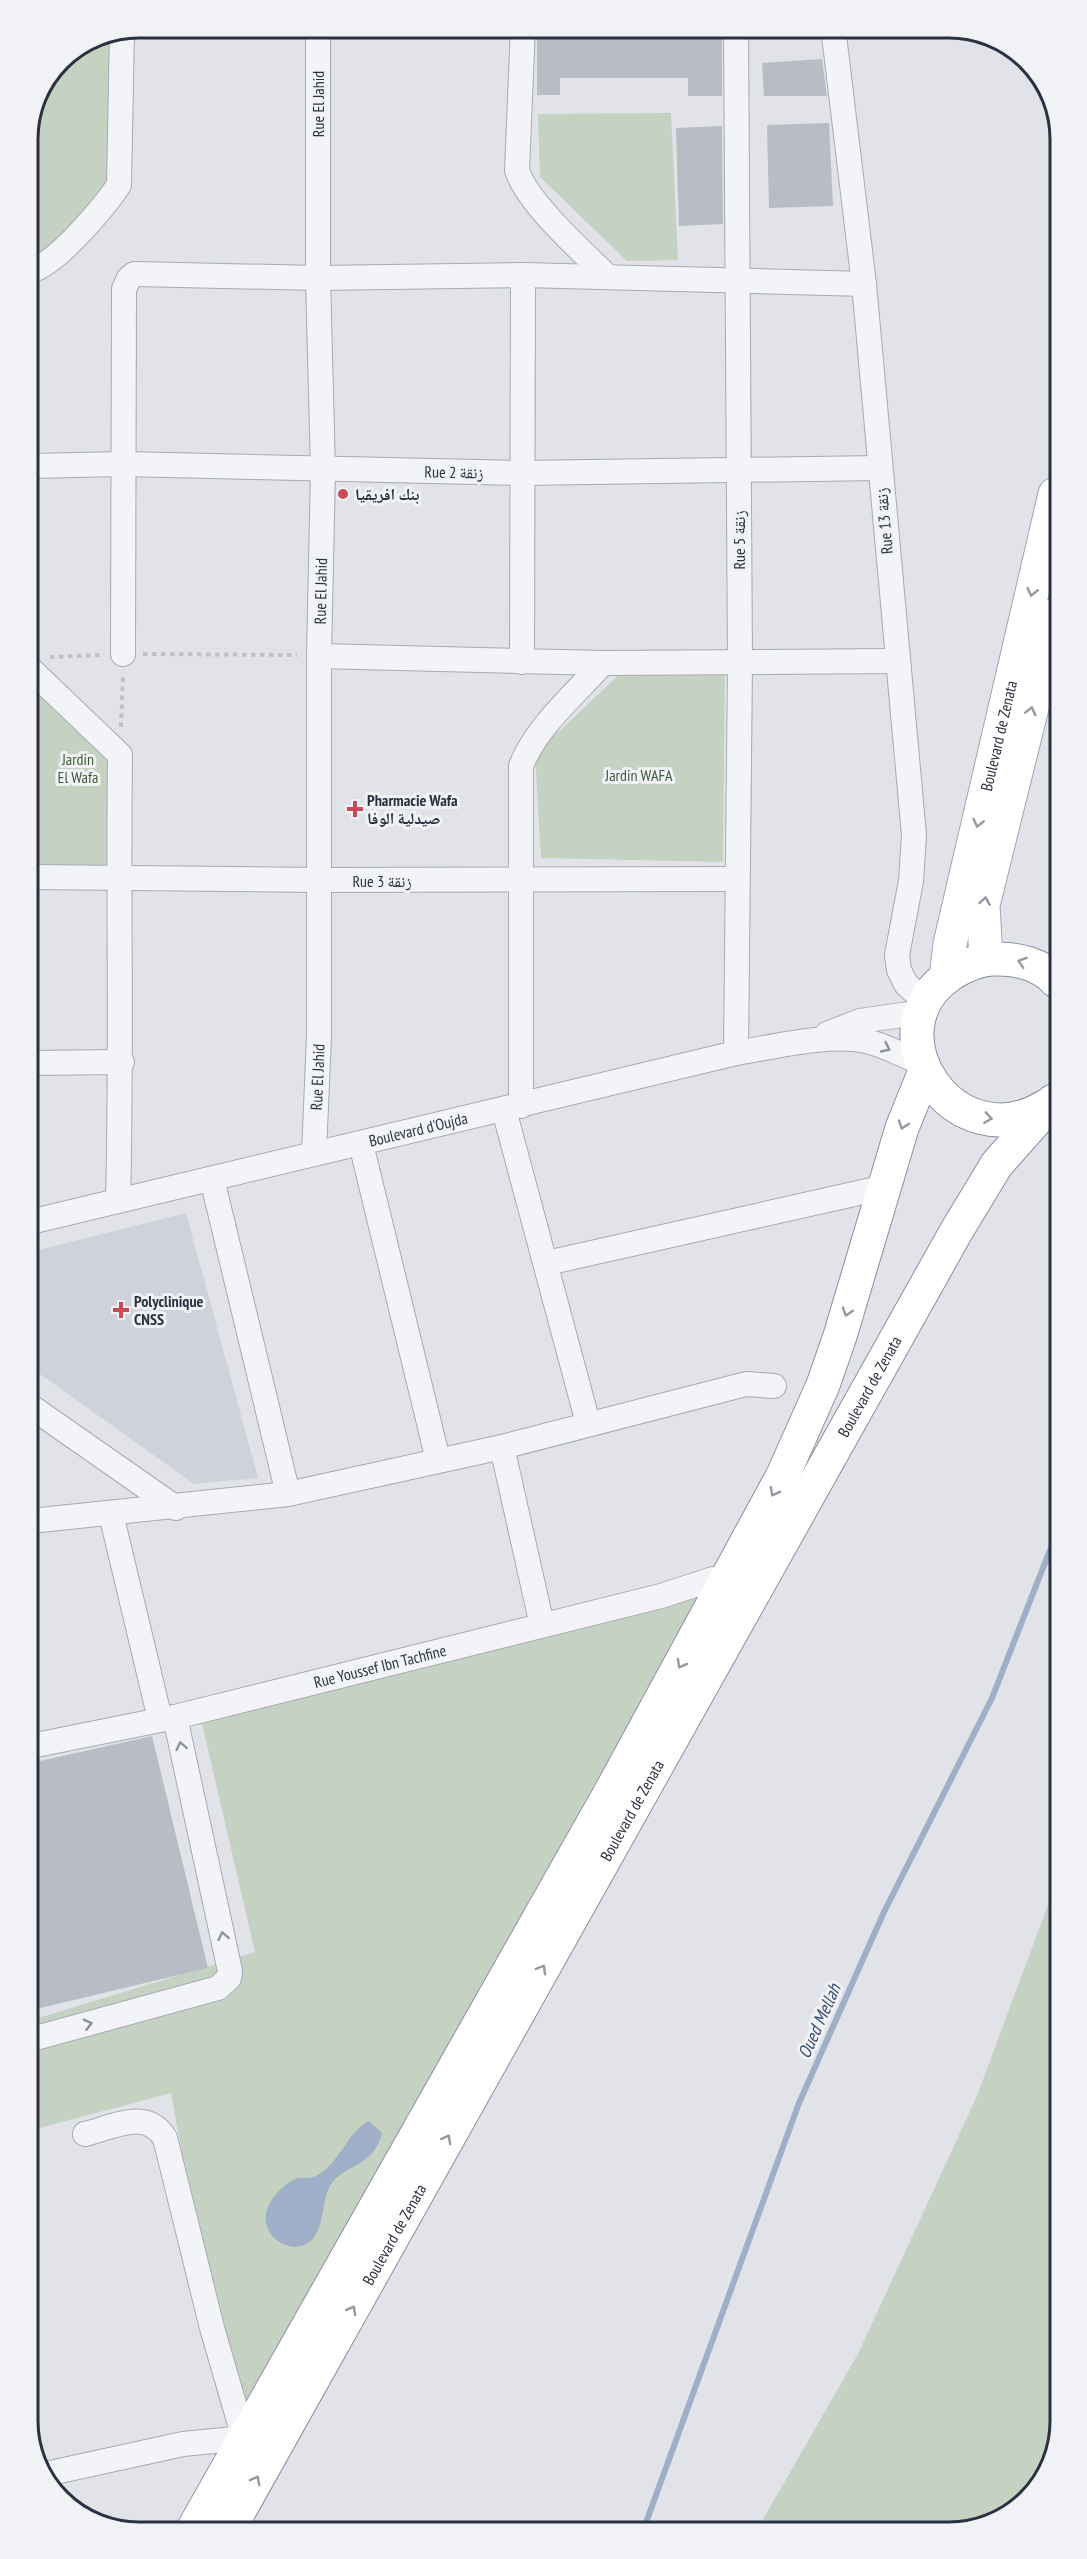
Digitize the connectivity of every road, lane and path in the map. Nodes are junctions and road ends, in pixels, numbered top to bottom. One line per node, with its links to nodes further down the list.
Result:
1 (318, 38): 8 (street, Rue El Jahid)
2 (523, 38): 9 (street)
3 (736, 38): 10 (street, Rue 5 زنقة)
4 (834, 38): 11 (street, Rue 13 زنقة)
5 (122, 39): 6 (street)
6 (38, 268)
7 (523, 275): 8 (street); 9 (street); 17 (street)
8 (318, 278): 12 (street); 16 (street, Rue El Jahid)
9 (608, 278): 10 (street)
10 (738, 281): 11 (street); 15 (street, Rue 5 زنقة)
11 (864, 284): 14 (street, Rue 13 زنقة)
12 (123, 464): 13 (street, Rue 2 زنقة); 16 (street, Rue 2 زنقة); 20 (street)
13 (38, 466)
14 (879, 468): 15 (street, Rue 2 زنقة); 22 (street, Rue 13 زنقة)
15 (739, 469): 17 (street, Rue 2 زنقة); 26 (street, Rue 5 زنقة)
16 (323, 470): 17 (street, Rue 2 زنقة); 21 (street, Rue El Jahid)
17 (521, 473): 23 (street)
18 (1050, 515): 36 (main road, Boulevard de Zenata, one-way to 36)
19 (1050, 635): 34 (main road, Boulevard de Zenata, one-way to 19)
20 (123, 654): 21 (path); 24 (path); 28 (path)
21 (319, 656): 23 (street); 32 (street, Rue El Jahid)
22 (897, 661): 26 (street); 36 (street, Rue 13 زنقة)
23 (522, 662): 25 (street)
24 (38, 663)
25 (603, 663): 26 (street); 33 (street)
26 (740, 663): 31 (street, Rue 5 زنقة)
27 (38, 667): 28 (street)
28 (120, 755): 30 (street)
29 (38, 877): 30 (street, Rue 3 زنقة)
30 (118, 878): 32 (street, Rue 3 زنقة); 39 (street)
31 (736, 879): 33 (street, Rue 3 زنقة); 38 (street, Rue 5 زنقة)
32 (318, 880): 33 (street, Rue 3 زنقة); 46 (street, Rue El Jahid)
33 (520, 881): 44 (street)
34 (986, 959): 35 (main road, one-way to 34); 36 (main road)
35 (1050, 976)
36 (932, 998): 37 (street, Boulevard d'Oujda); 41 (main road, Boulevard de Zenata)
37 (808, 1042): 38 (street, Boulevard d'Oujda); 41 (street, Boulevard d'Oujda, one-way to 41)
38 (736, 1053): 44 (street, Boulevard d'Oujda)
39 (122, 1062): 40 (street); 49 (street)
40 (38, 1063)
41 (923, 1067): 42 (main road, one-way to 42); 48 (main road, Boulevard de Zenata, one-way to 48)
42 (1050, 1102)
43 (1050, 1105): 70 (main road, Boulevard de Zenata, one-way to 43)
44 (512, 1108): 45 (street, Boulevard d'Oujda); 51 (street)
45 (361, 1144): 46 (street, Boulevard d'Oujda); 56 (street)
46 (314, 1153): 47 (street, Boulevard d'Oujda)
47 (212, 1179): 49 (street, Boulevard d'Oujda); 57 (street)
48 (885, 1187): 51 (street); 61 (main road, Boulevard de Zenata, one-way to 61)
49 (118, 1201): 50 (street, Boulevard d'Oujda)
50 (38, 1220)
51 (547, 1263): 54 (street)
52 (774, 1386): 54 (street)
53 (38, 1412): 58 (street)
54 (588, 1423): 55 (street)
55 (502, 1447): 56 (street); 62 (street)
56 (438, 1460): 57 (street)
57 (288, 1494): 58 (street)
58 (176, 1508): 59 (street)
59 (111, 1514): 60 (street); 63 (street)
60 (38, 1520)
61 (728, 1578): 62 (street, Rue Youssef Ibn Tachfine); 67 (main road, Boulevard de Zenata, one-way to 67)
62 (542, 1625): 63 (street, Rue Youssef Ibn Tachfine)
63 (167, 1718): 64 (street, Rue Youssef Ibn Tachfine); 65 (street, one-way to 63)
64 (38, 1745)
65 (38, 2037)
66 (85, 2134): 67 (street)
67 (244, 2438): 68 (street); 69 (main road, Boulevard de Zenata)
68 (52, 2473)
69 (204, 2521)
70 (234, 2521)

